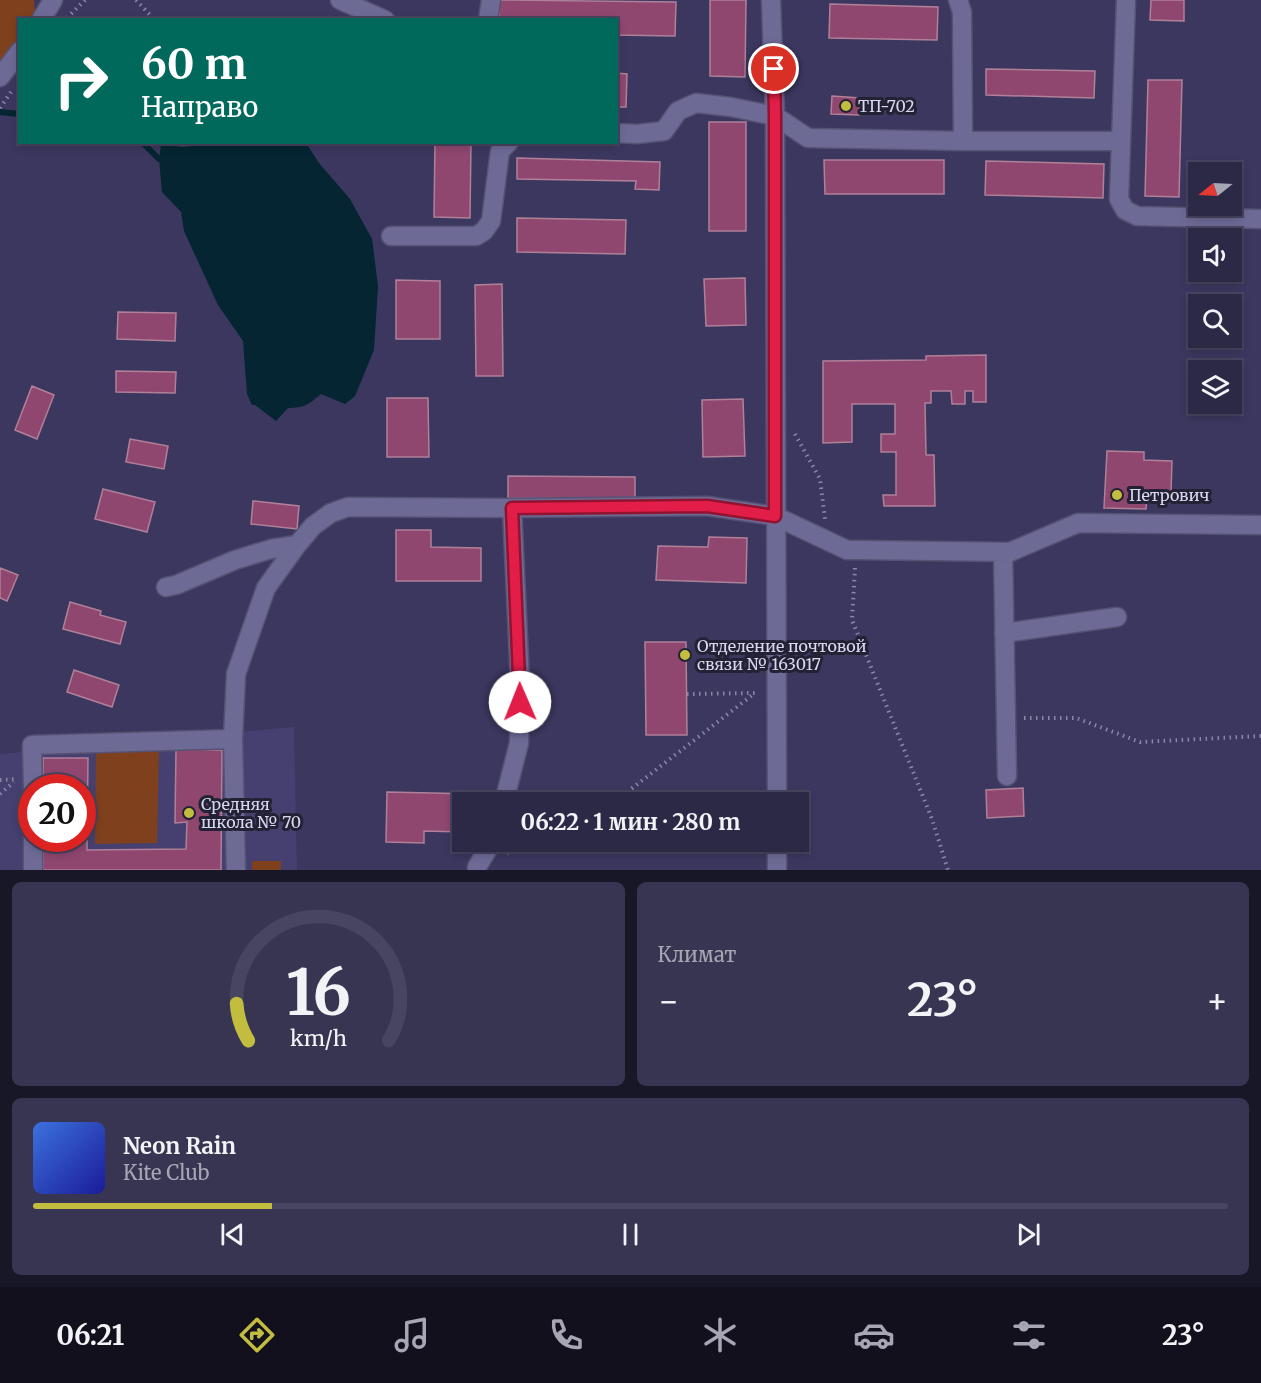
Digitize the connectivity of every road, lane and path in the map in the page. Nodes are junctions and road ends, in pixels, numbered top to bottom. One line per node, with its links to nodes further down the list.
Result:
1 (53, 0): 9 (street)
2 (85, 0): 10 (path)
3 (136, 0): 11 (path)
4 (340, 0): 12 (street)
5 (491, 0): 13 (street)
6 (771, 0): 16 (street)
7 (958, 0): 18 (street)
8 (1126, 0): 19 (street)
9 (42, 18)
10 (67, 18)
11 (153, 18)
12 (380, 18)
13 (488, 18)
14 (18, 54): 15 (street)
15 (0, 77)
16 (775, 116): 17 (street); 18 (street); 25 (street)
17 (618, 133)
18 (963, 141): 19 (street)
19 (1121, 141): 21 (street)
20 (507, 144): 22 (street)
21 (1261, 219)
22 (391, 236)
23 (792, 428): 27 (path)
24 (512, 508): 25 (street); 28 (street); 44 (street)
25 (775, 516): 27 (street); 34 (street)
26 (1261, 525): 30 (street)
27 (827, 541): 29 (street)
28 (297, 545): 31 (street); 39 (street)
29 (855, 550): 30 (street); 54 (path)
30 (1003, 552): 33 (street)
31 (166, 586)
32 (1117, 618): 33 (street)
33 (1004, 633): 37 (street)
34 (777, 692): 35 (path); 46 (street)
35 (755, 693): 36 (path); 45 (path)
36 (687, 694)
37 (1006, 718): 38 (path); 41 (street)
38 (1261, 736)
39 (233, 738): 40 (street); 51 (street)
40 (27, 774)
41 (1007, 776)
42 (0, 780): 43 (path)
43 (18, 782)
44 (507, 792)
45 (627, 792)
46 (777, 792)
47 (33, 852): 50 (street)
48 (486, 852): 52 (street)
49 (777, 852): 53 (street)
50 (33, 870)
51 (236, 870)
52 (477, 870)
53 (777, 870)
54 (948, 870)

